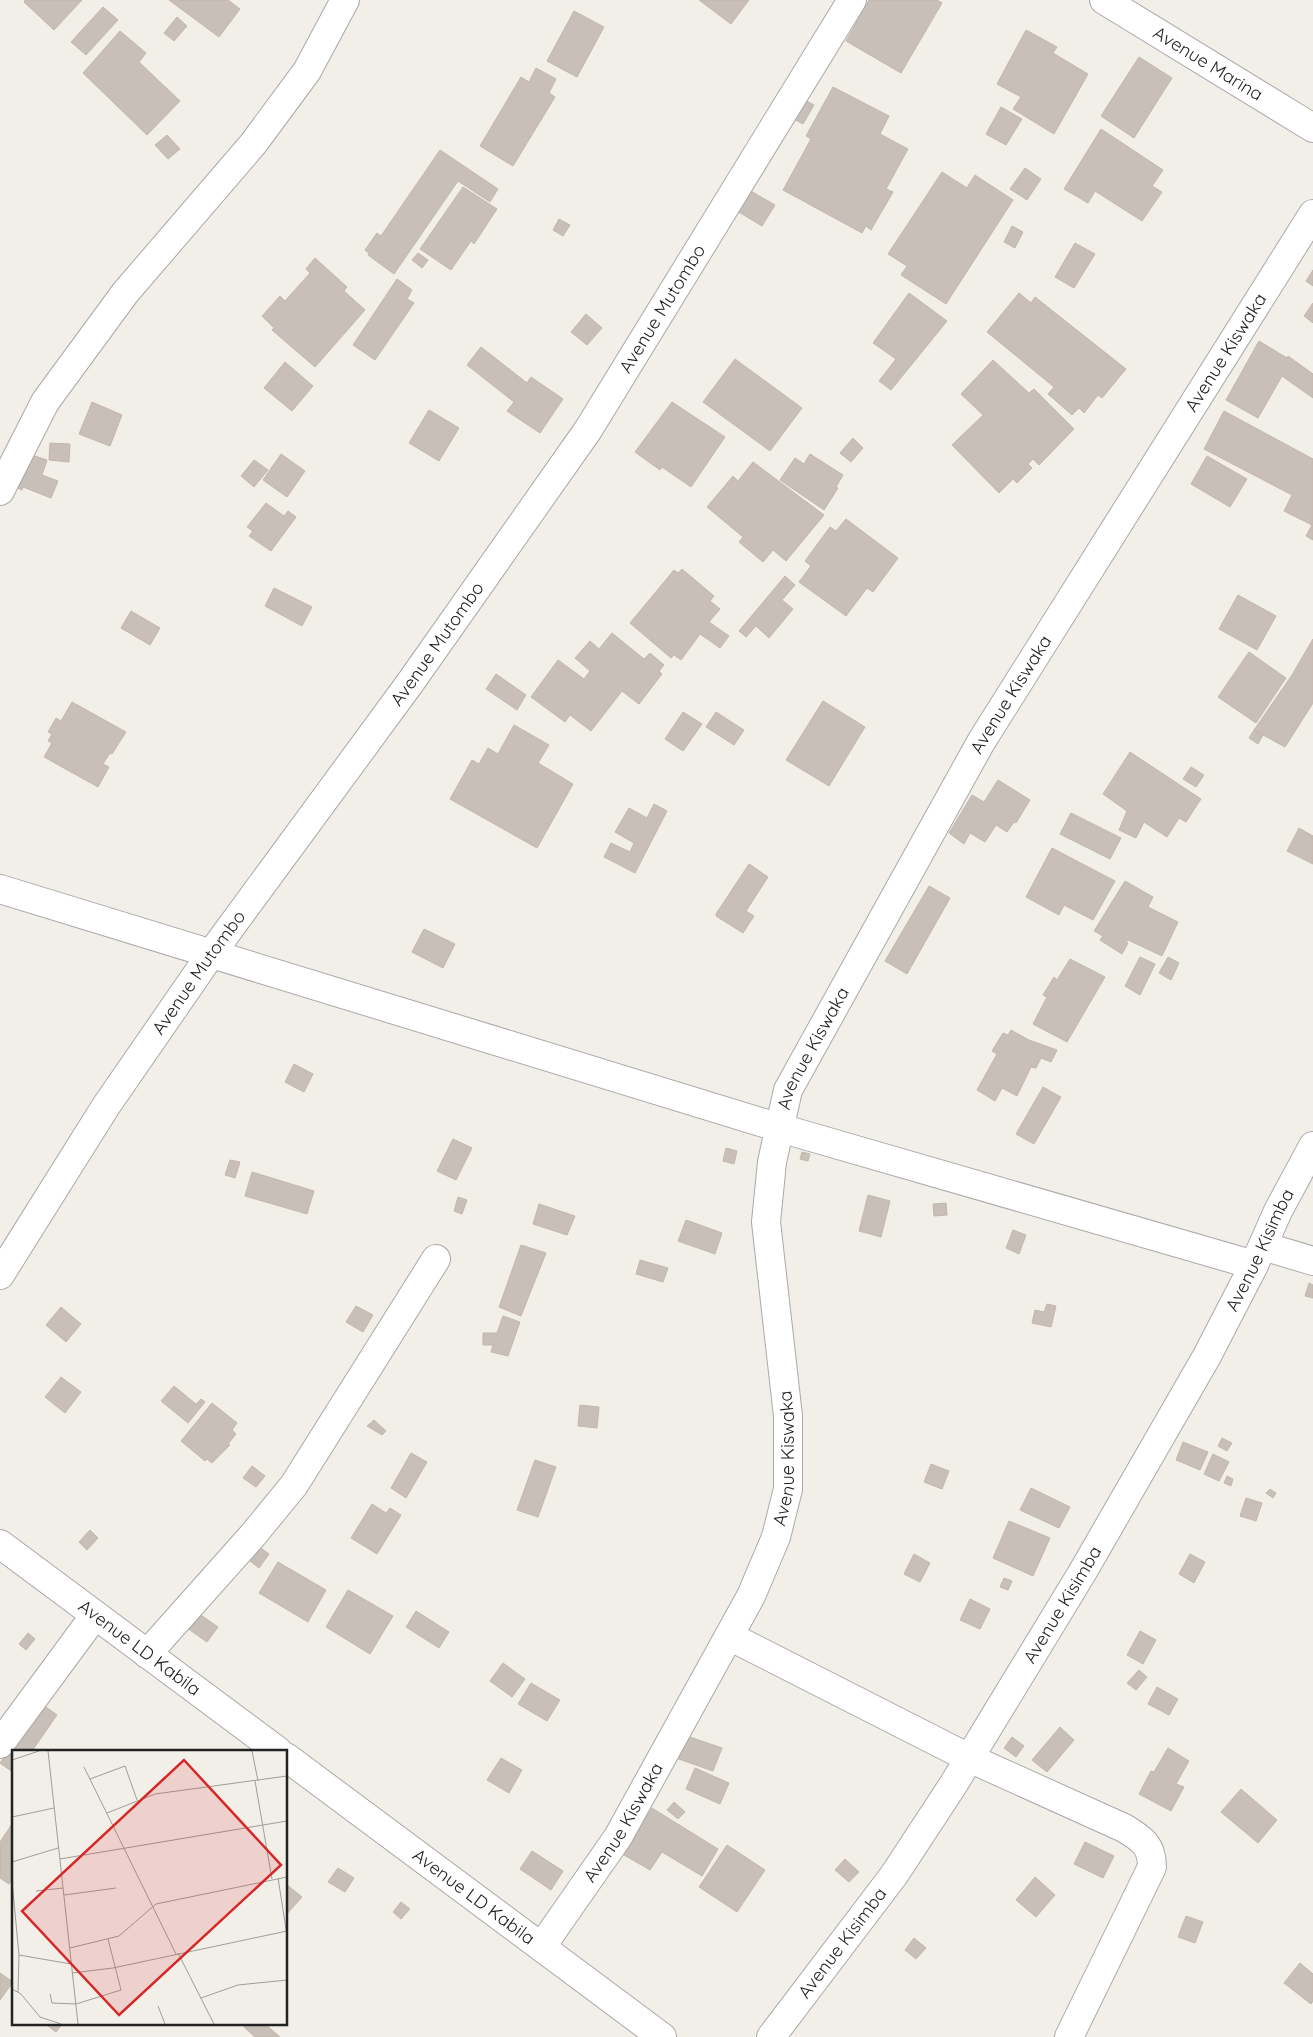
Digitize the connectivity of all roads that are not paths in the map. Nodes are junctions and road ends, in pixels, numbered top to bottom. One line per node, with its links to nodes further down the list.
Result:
1 (345, 0): 6 (street)
2 (852, 0): 8 (street, Avenue Mutombo)
3 (1104, 0): 4 (street, Avenue Marina)
4 (1313, 128)
5 (1313, 214): 9 (street, Avenue Kiswaka)
6 (0, 491)
7 (0, 889): 8 (street)
8 (211, 954): 9 (street); 14 (street, Avenue Mutombo)
9 (780, 1128): 11 (street); 17 (street, Avenue Kiswaka)
10 (1313, 1146): 11 (street, Avenue Kisimba)
11 (1258, 1255): 13 (street); 22 (street, Avenue Kisimba)
12 (436, 1259): 18 (street)
13 (1313, 1261)
14 (0, 1275)
15 (0, 1544): 16 (street, Avenue LD Kabila)
16 (95, 1615): 18 (street, Avenue LD Kabila); 19 (street)
17 (729, 1636): 22 (street); 23 (street, Avenue Kiswaka)
18 (147, 1654): 20 (street, Avenue LD Kabila)
19 (0, 1744)
20 (277, 1750)
21 (288, 1758): 23 (street, Avenue LD Kabila)
22 (969, 1758): 25 (street, Avenue Kisimba); 26 (street)
23 (542, 1946): 24 (street, Avenue LD Kabila)
24 (660, 2037)
25 (771, 2037)
26 (1069, 2037)

